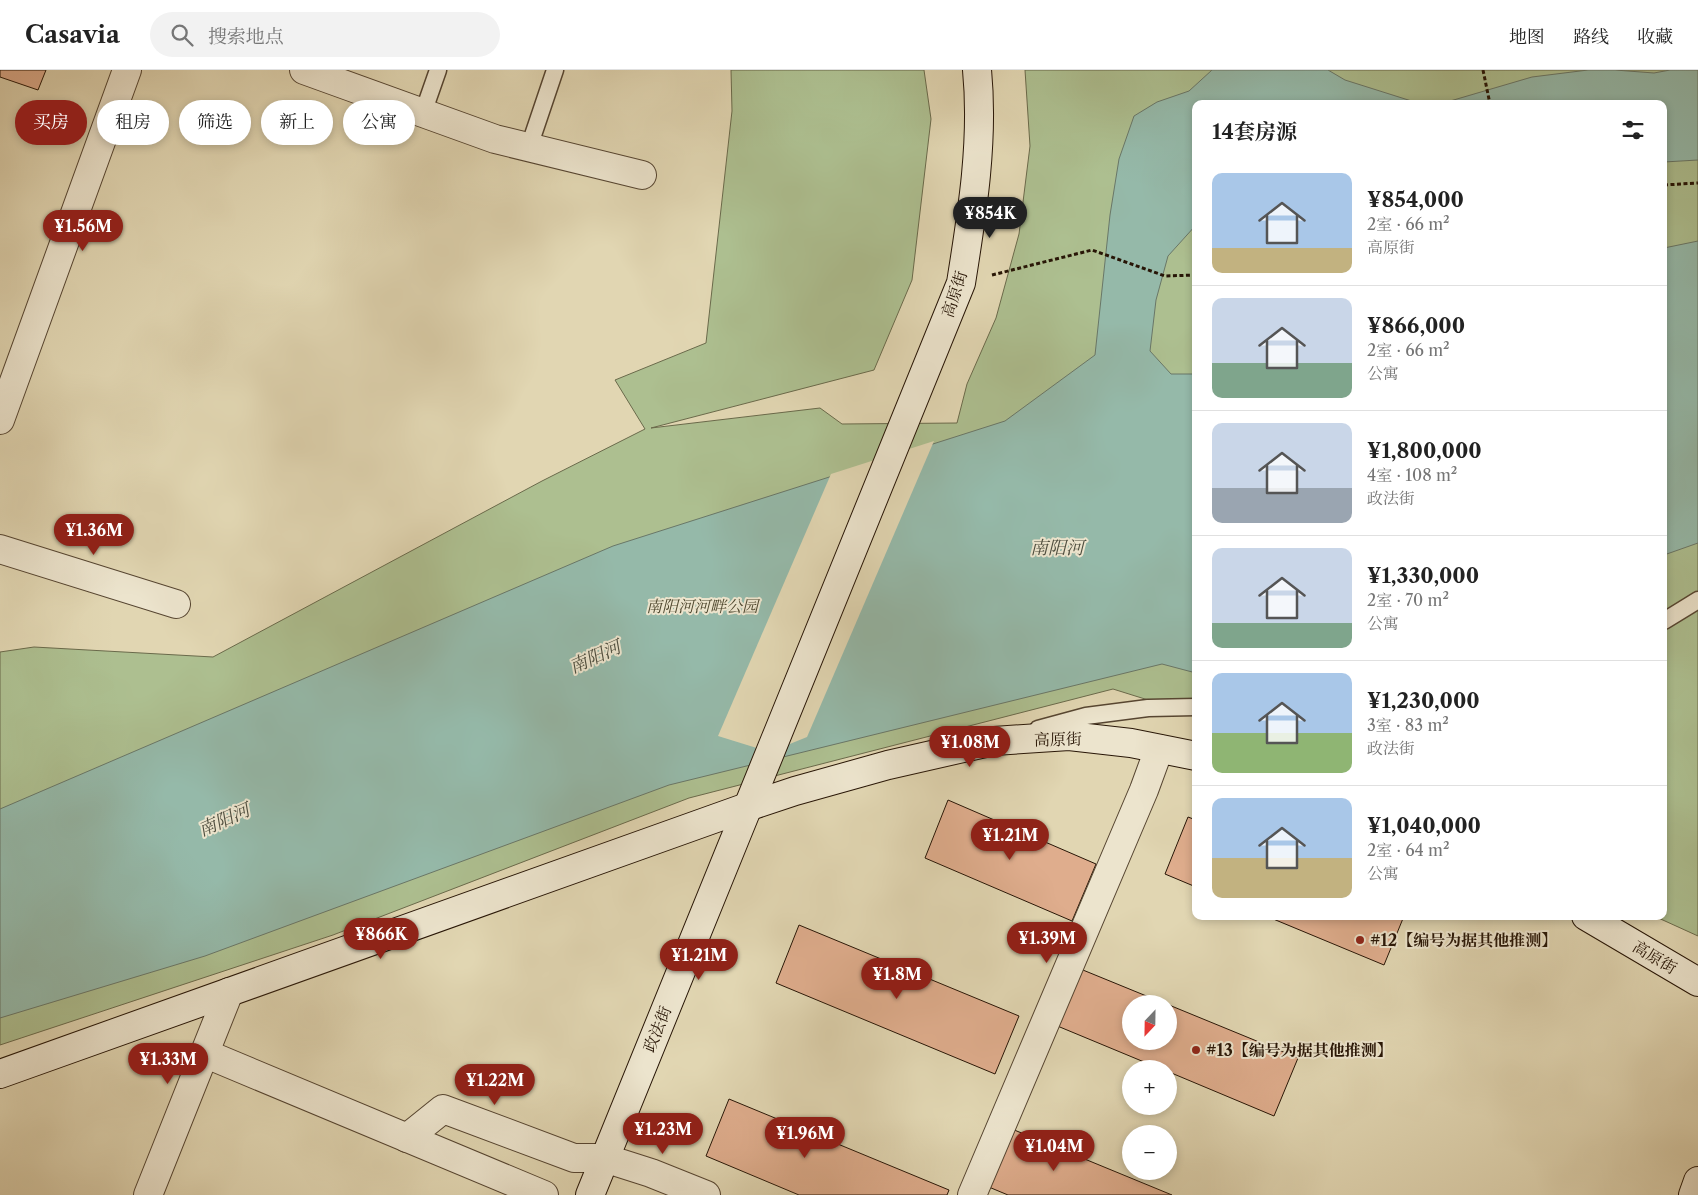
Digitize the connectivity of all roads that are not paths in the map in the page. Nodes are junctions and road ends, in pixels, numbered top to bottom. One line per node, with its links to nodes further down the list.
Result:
1 (127, 70): 9 (street)
2 (306, 70): 6 (street)
3 (438, 70): 6 (lane)
4 (555, 70): 7 (lane)
5 (977, 70): 17 (street, 高原街)
6 (423, 113): 7 (street)
7 (529, 147): 8 (street)
8 (642, 175)
9 (0, 420)
10 (0, 549): 12 (street)
11 (1698, 600): 13 (lane)
12 (176, 604)
13 (1667, 619)
14 (1192, 706): 15 (lane)
15 (994, 741): 16 (street, 高原街); 19 (street, 高原街)
16 (1159, 749): 18 (street, 高原街); 32 (street)
17 (770, 752): 19 (street, 政法街)
18 (1192, 755)
19 (747, 807): 22 (street, 高原街); 26 (street, 政法街)
20 (1593, 920): 21 (street, 高原街)
21 (1698, 982)
22 (229, 992): 23 (street); 24 (street, 高原街)
23 (204, 1053): 25 (street); 28 (street)
24 (0, 1074)
25 (407, 1138): 26 (street); 29 (street)
26 (604, 1158): 30 (street, 政法街); 31 (street)
27 (1698, 1181): 33 (street)
28 (148, 1195)
29 (544, 1195)
30 (590, 1195)
31 (706, 1195)
32 (972, 1195)
33 (1693, 1195)

